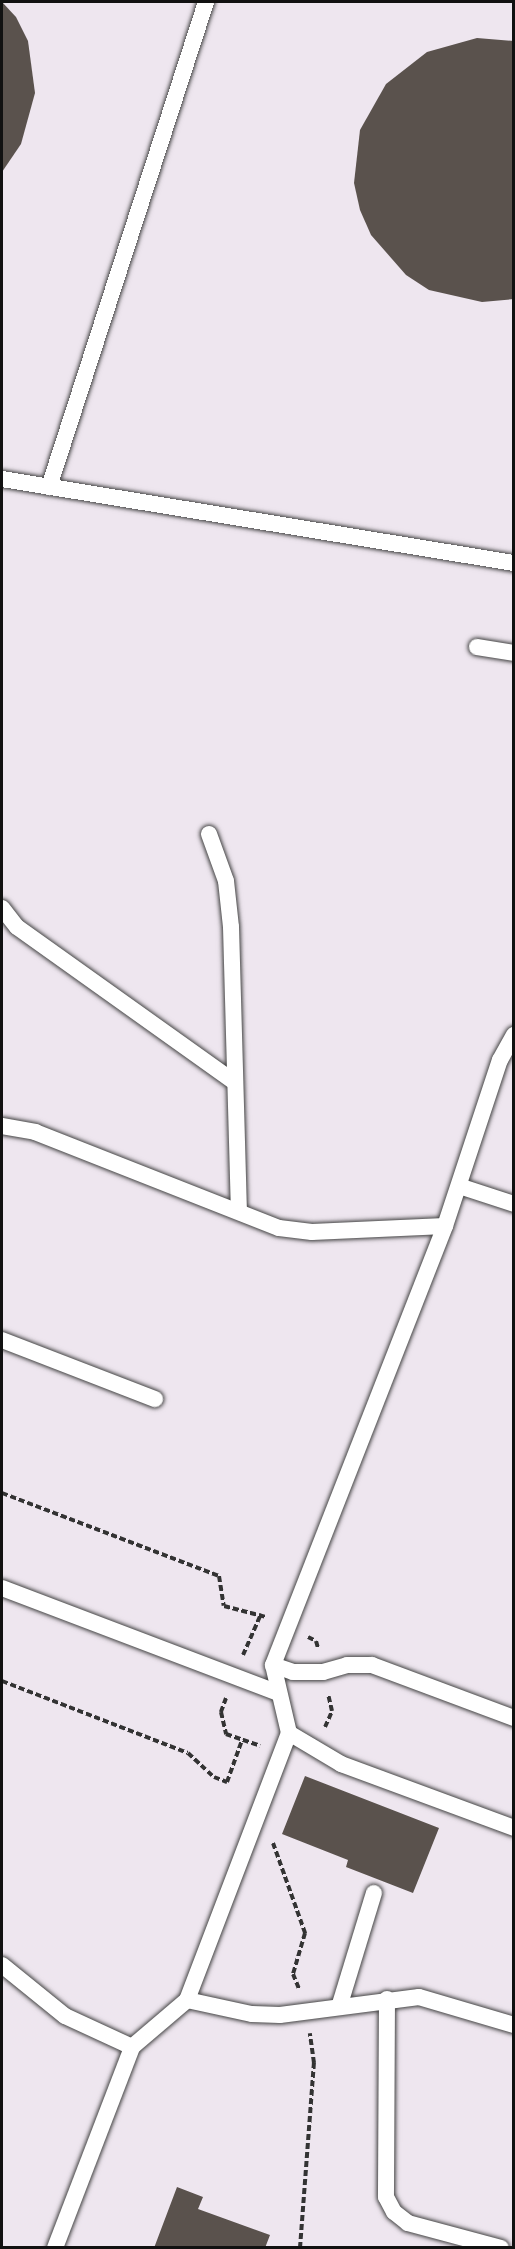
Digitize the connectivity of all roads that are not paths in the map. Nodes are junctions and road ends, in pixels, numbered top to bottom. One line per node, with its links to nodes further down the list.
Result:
1 (206, 2): 3 (lane)
2 (2, 479): 3 (lane)
3 (48, 487): 4 (lane)
4 (513, 563)
5 (477, 647): 6 (lane)
6 (513, 653)
7 (209, 834): 10 (lane)
8 (2, 908): 10 (lane)
9 (513, 1035): 12 (lane)
10 (234, 1082): 14 (lane)
11 (2, 1126): 14 (lane)
12 (459, 1186): 13 (lane); 15 (lane)
13 (513, 1204)
14 (239, 1211): 15 (lane)
15 (445, 1226): 19 (lane)
16 (2, 1340): 17 (lane)
17 (155, 1399)
18 (2, 1588): 20 (lane)
19 (273, 1665): 20 (lane); 21 (lane)
20 (278, 1693): 22 (lane)
21 (513, 1718)
22 (289, 1733): 23 (lane); 27 (lane)
23 (513, 1828)
24 (374, 1893): 28 (lane)
25 (2, 1965): 30 (lane)
26 (387, 1999): 28 (lane); 29 (lane); 32 (lane)
27 (187, 2000): 28 (lane); 30 (lane)
28 (340, 2004)
29 (513, 2025)
30 (132, 2047): 31 (lane)
31 (55, 2247)
32 (501, 2247)

